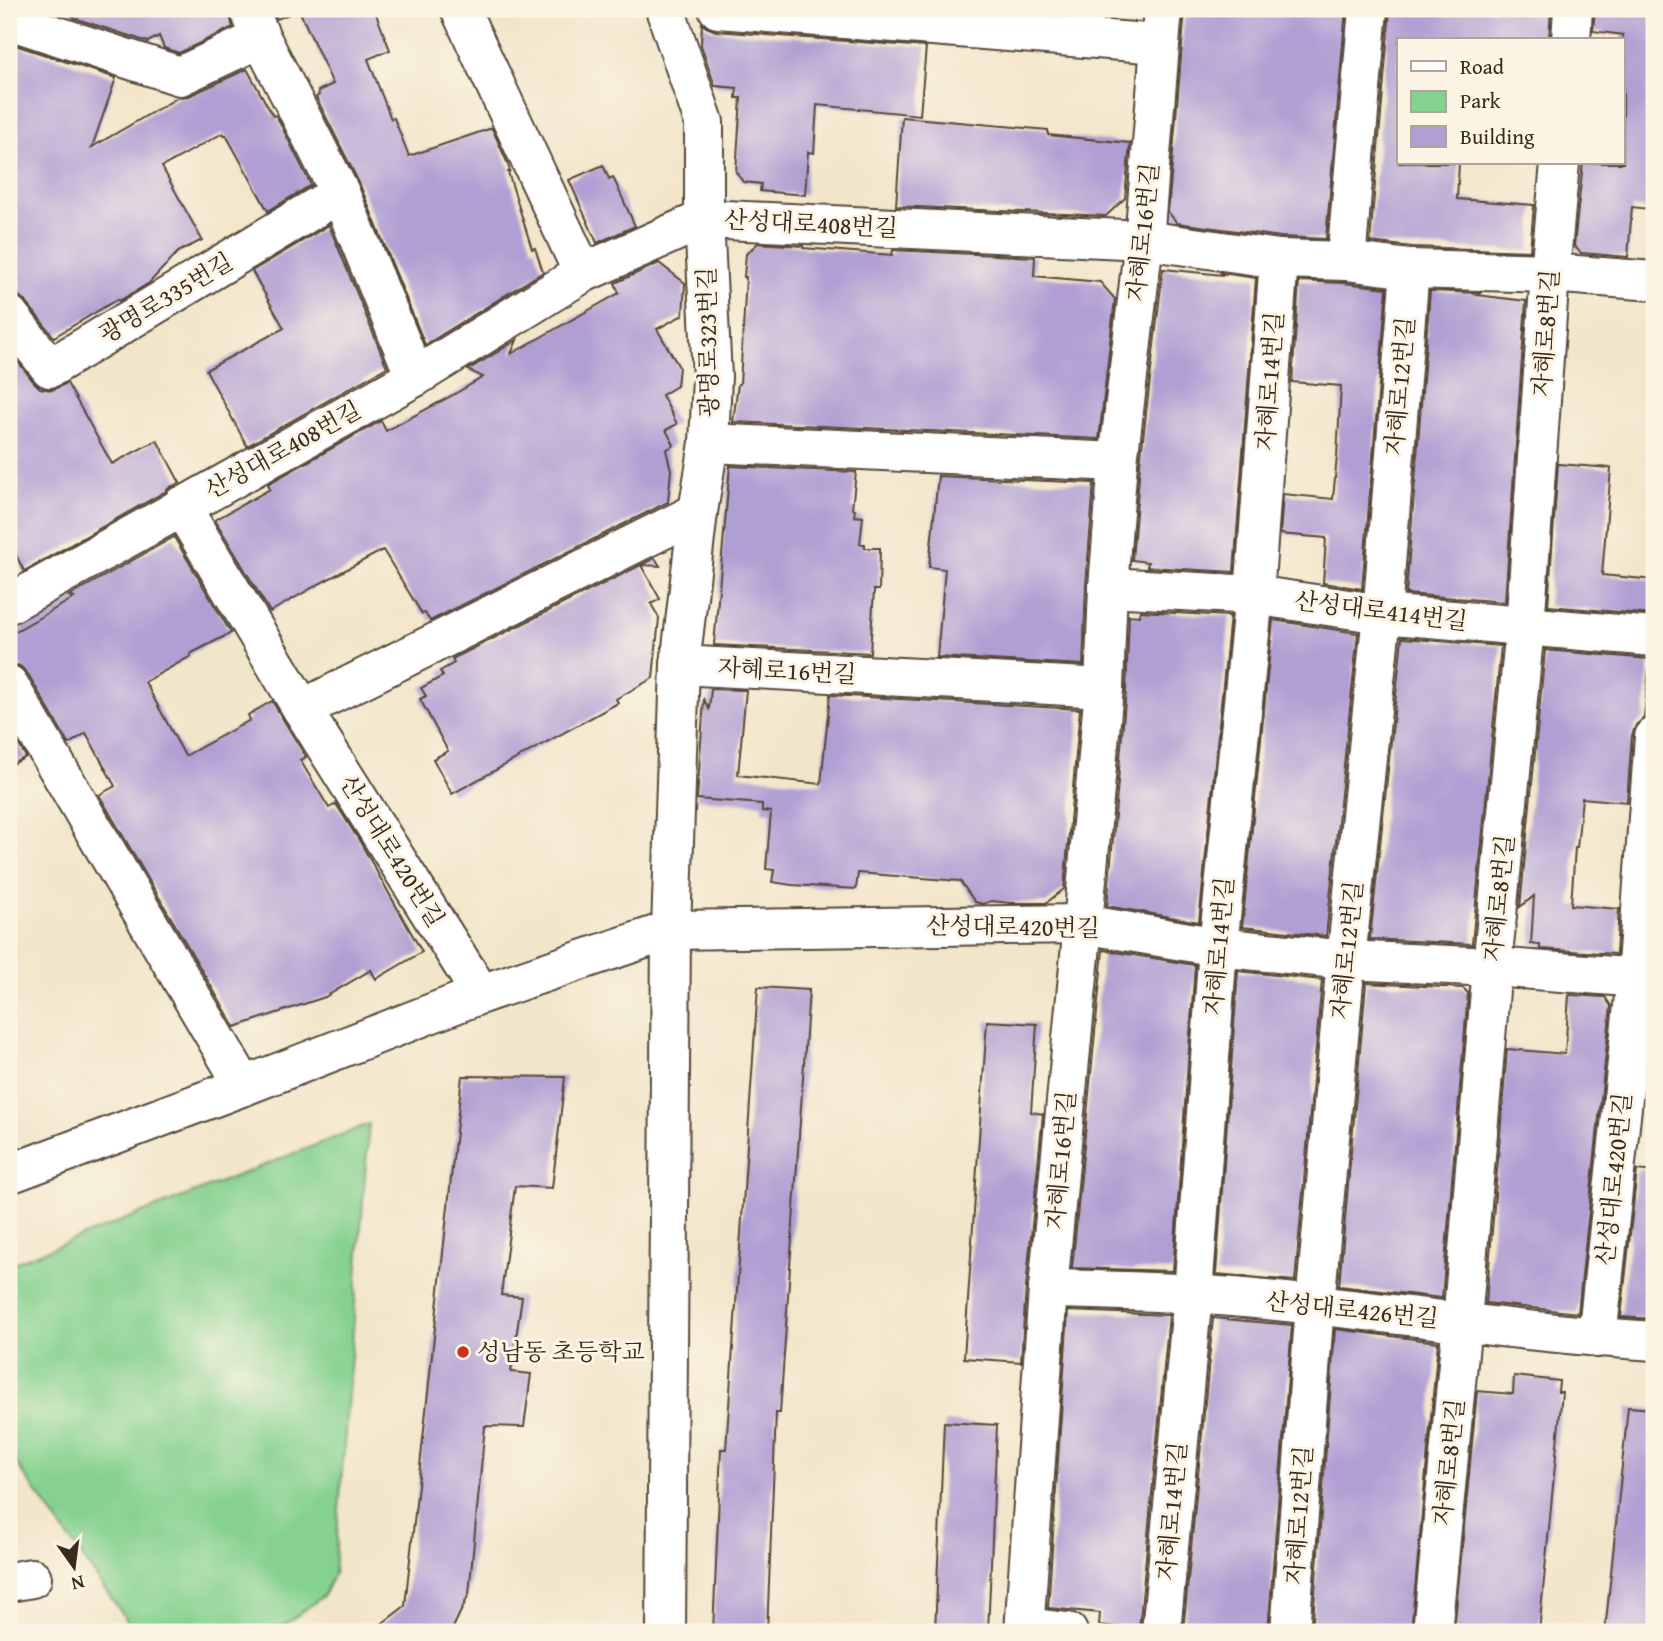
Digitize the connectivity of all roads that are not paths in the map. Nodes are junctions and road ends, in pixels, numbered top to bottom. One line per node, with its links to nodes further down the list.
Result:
1 (460, 9): 17 (street)
2 (665, 9): 12 (street, 광명로323번길)
3 (718, 9): 8 (street, 자혜로16번길)
4 (1368, 9): 15 (street)
5 (1573, 9): 9 (street)
6 (9, 20): 7 (street)
7 (255, 24): 11 (street)
8 (1161, 26): 13 (street, 자혜로16번길)
9 (1571, 38)
10 (1560, 164): 18 (street, 자혜로8번길)
11 (340, 193): 20 (street, 광명로335번길); 21 (street)
12 (704, 219): 13 (street, 산성대로408번길); 17 (street, 산성대로408번길); 22 (street, 광명로323번길)
13 (1143, 240): 14 (street, 산성대로408번길); 23 (street, 자혜로16번길)
14 (1279, 259): 15 (street, 산성대로408번길); 27 (street, 자혜로14번길)
15 (1346, 261): 16 (street, 산성대로408번길)
16 (1410, 269): 18 (street, 산성대로408번길); 29 (street, 자혜로12번길)
17 (583, 273): 21 (street, 산성대로408번길)
18 (1550, 273): 19 (street, 산성대로408번길); 30 (street, 자혜로8번길)
19 (1654, 281)
20 (9, 315)
21 (415, 377): 24 (street, 산성대로408번길)
22 (709, 443): 23 (street); 25 (street, 광명로323번길)
23 (1118, 462): 26 (street, 자혜로16번길)
24 (181, 506): 28 (street, 산성대로408번길); 35 (street, 산성대로408번길)
25 (698, 512): 32 (street, 광명로323번길); 35 (street)
26 (1108, 587): 27 (street, 산성대로414번길); 34 (street, 자혜로16번길)
27 (1254, 595): 29 (street, 산성대로414번길); 39 (street, 자혜로14번길)
28 (9, 604)
29 (1382, 614): 30 (street, 산성대로414번길); 40 (street, 자혜로12번길)
30 (1525, 627): 31 (street, 산성대로414번길); 41 (street, 자혜로8번길)
31 (1654, 637)
32 (680, 665): 34 (street, 자혜로16번길); 38 (street, 광명로323번길)
33 (9, 685): 44 (street)
34 (1104, 688): 37 (street, 자혜로16번길)
35 (302, 709): 43 (street, 산성대로420번길)
36 (1654, 737): 42 (street)
37 (1083, 924): 38 (street, 산성대로420번길); 39 (street, 산성대로420번길); 46 (street, 자혜로16번길)
38 (671, 930): 43 (street, 산성대로420번길); 53 (street, 광명로323번길)
39 (1218, 947): 40 (street, 산성대로420번길); 47 (street, 자혜로14번길)
40 (1346, 960): 41 (street, 산성대로420번길); 48 (street, 자혜로12번길)
41 (1492, 967): 42 (street, 산성대로420번길); 49 (street, 자혜로8번길)
42 (1645, 979): 50 (street, 산성대로420번길)
43 (481, 994): 44 (street, 산성대로420번길)
44 (244, 1086): 45 (street, 산성대로420번길)
45 (10, 1171)
46 (1048, 1289): 47 (street, 산성대로426번길); 52 (street, 자혜로16번길)
47 (1192, 1294): 48 (street, 산성대로426번길); 55 (street, 자혜로14번길)
48 (1315, 1305): 49 (street, 산성대로426번길); 56 (street, 자혜로12번길)
49 (1462, 1322): 50 (street, 산성대로426번길); 57 (street, 자혜로8번길)
50 (1597, 1338): 51 (street, 산성대로426번길)
51 (1654, 1341)
52 (1025, 1630): 54 (street)
53 (666, 1632)
54 (1068, 1632)
55 (1161, 1632)
56 (1290, 1632)
57 (1432, 1632)

